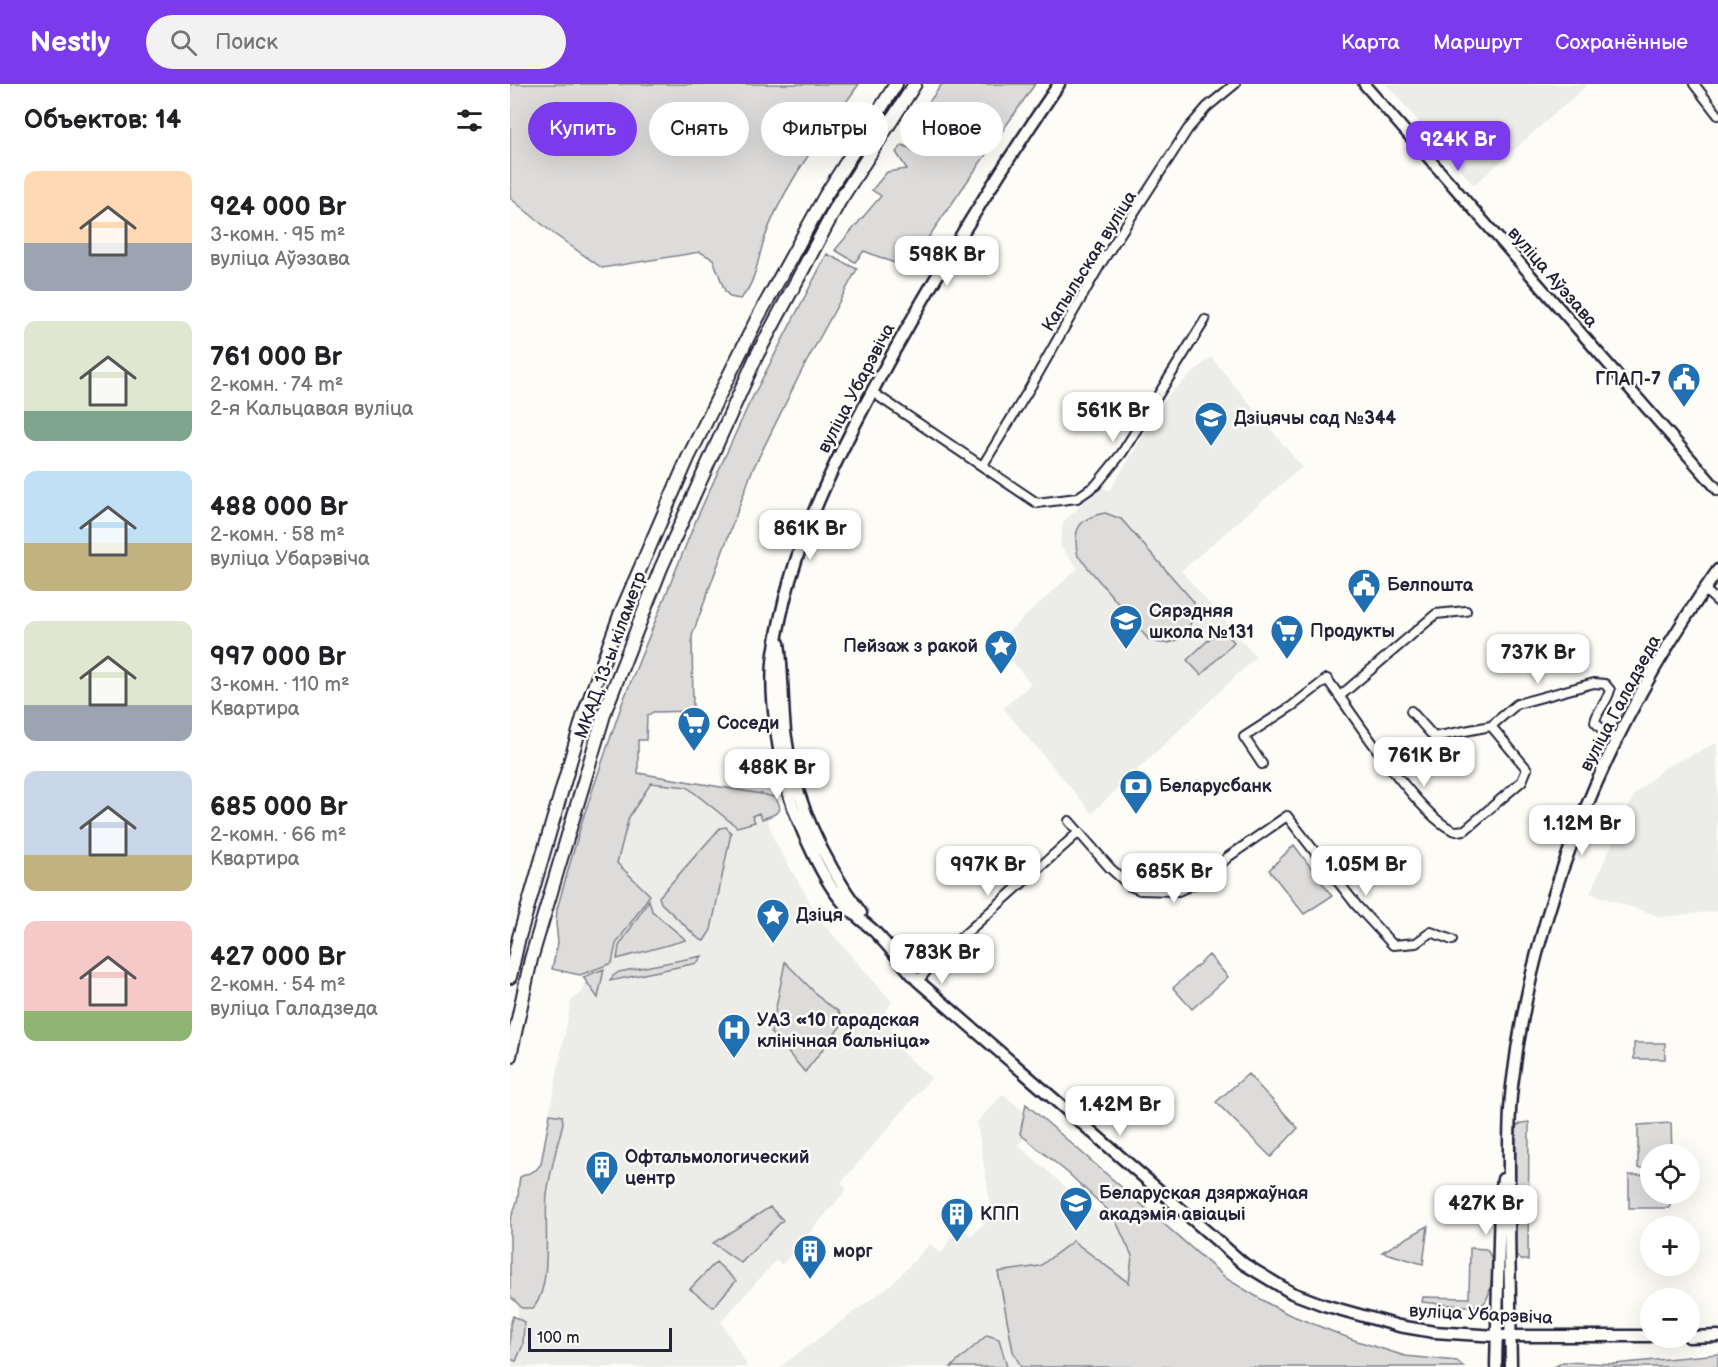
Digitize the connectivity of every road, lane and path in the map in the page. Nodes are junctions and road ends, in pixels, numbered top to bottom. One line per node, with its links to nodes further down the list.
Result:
1 (896, 84): 24 (highway, МКАД, 13-ы кіламетр)
2 (915, 84): 26 (highway, МКАД, 13-ы кіламетр)
3 (1059, 84): 9 (main road, вуліца Убарэвіча)
4 (1235, 84): 10 (street, Капыльская вуліца)
5 (1364, 84): 11 (street, вуліца Аўэзава)
6 (1694, 84): 7 (street)
7 (1718, 115)
8 (1205, 320): 10 (street)
9 (872, 392): 10 (street); 25 (main road, вуліца Убарэвіча)
10 (983, 465)
11 (1718, 490)
12 (1718, 570): 13 (main road, вуліца Галадзеда)
13 (1704, 590): 14 (street); 19 (main road, вуліца Галадзеда)
14 (1718, 602)
15 (1466, 611): 16 (street)
16 (1340, 696): 18 (street); 20 (street)
17 (1411, 711): 18 (street)
18 (1491, 726): 19 (street)
19 (1617, 740): 27 (main road, вуліца Галадзеда)
20 (1262, 764)
21 (1069, 821): 22 (street)
22 (1079, 832): 23 (street); 25 (street)
23 (1452, 940)
24 (510, 976)
25 (918, 981): 28 (main road, вуліца Убарэвіча)
26 (510, 1056)
27 (1509, 1141): 28 (main road, вуліца Галадзеда); 29 (main road, вуліца Галадзеда)
28 (1497, 1336): 29 (main road, вуліца Убарэвіча); 33 (main road, вуліца Галадзеда)
29 (1510, 1336): 30 (main road, вуліца Убарэвіча); 34 (main road, вуліца Галадзеда)
30 (1640, 1336)
31 (1718, 1336): 32 (main road)
32 (1700, 1337)
33 (1496, 1367)
34 (1511, 1367)

